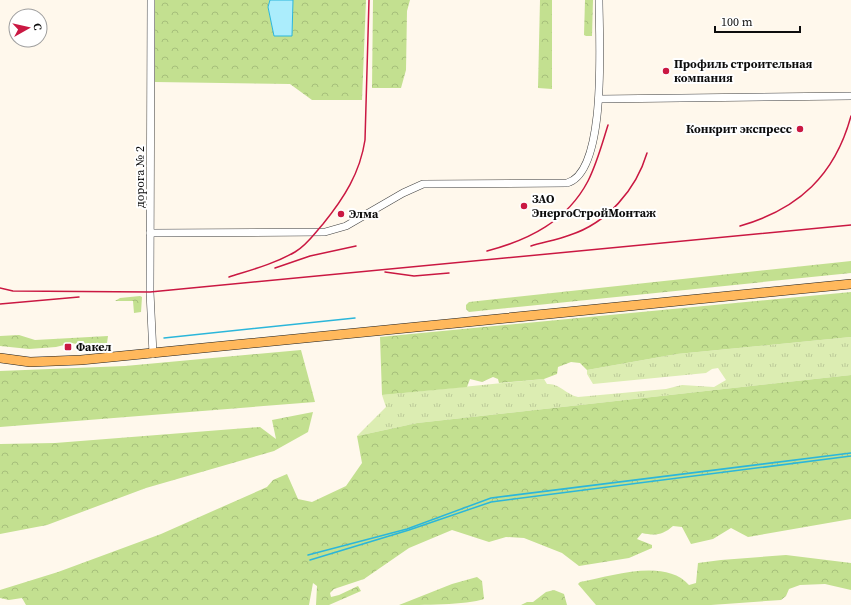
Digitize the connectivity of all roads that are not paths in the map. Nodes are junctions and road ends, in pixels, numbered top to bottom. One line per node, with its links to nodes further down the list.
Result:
1 (151, 0): 5 (street, дорога № 2)
2 (599, 0): 4 (street)
3 (851, 96): 4 (street)
4 (599, 99): 5 (street)
5 (150, 233): 7 (street, дорога № 2)
6 (851, 284): 7 (main road)
7 (153, 354): 8 (main road)
8 (0, 358)

